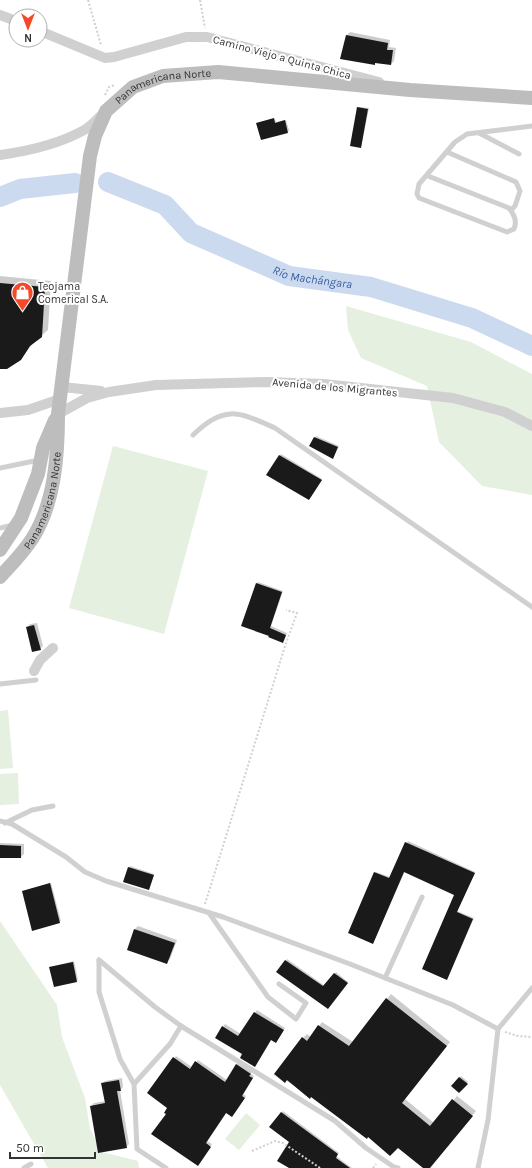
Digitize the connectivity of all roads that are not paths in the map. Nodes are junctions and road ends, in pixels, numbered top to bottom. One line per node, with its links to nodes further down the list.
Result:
1 (48, 34): 2 (street, Camino Viejo a Quinta Chica)
2 (410, 90): 3 (main road, Panamericana Norte); 4 (main road, Panamericana Norte)
3 (532, 98)
4 (106, 111): 9 (street); 13 (main road, Panamericana Norte)
5 (532, 126): 6 (lane)
6 (478, 132): 7 (lane); 8 (lane)
7 (447, 152): 10 (lane); 11 (lane)
8 (519, 154)
9 (0, 155)
10 (428, 176): 11 (lane); 11 (lane)
11 (511, 210)
12 (109, 392): 13 (street); 15 (street); 16 (street, Avenida de los Migrantes)
13 (61, 393): 14 (street); 15 (main road, Panamericana Norte)
14 (0, 413)
15 (58, 414): 18 (main road, Panamericana Norte); 24 (main road, Panamericana Norte)
16 (532, 426)
17 (193, 435): 25 (lane)
18 (40, 460): 19 (lane); 20 (main road, Panamericana Norte)
19 (0, 468)
20 (13, 525): 21 (lane); 22 (lane); 23 (main road, Panamericana Norte)
21 (0, 528)
22 (0, 540)
23 (0, 550)
24 (0, 577)
25 (532, 607)
26 (52, 648): 27 (street)
27 (35, 676): 28 (lane)
28 (0, 684)
29 (53, 806): 30 (lane)
30 (3, 822): 32 (lane)
31 (422, 897): 33 (lane)
32 (206, 912): 33 (lane); 34 (lane)
33 (385, 978): 37 (lane)
34 (279, 984)
35 (532, 988): 37 (lane)
36 (181, 1026): 38 (lane); 38 (lane); 42 (lane)
37 (498, 1029): 43 (lane)
38 (134, 1084): 41 (lane)
39 (31, 1164): 40 (lane)
40 (24, 1168)
41 (166, 1168)
42 (398, 1168)
43 (478, 1168)

